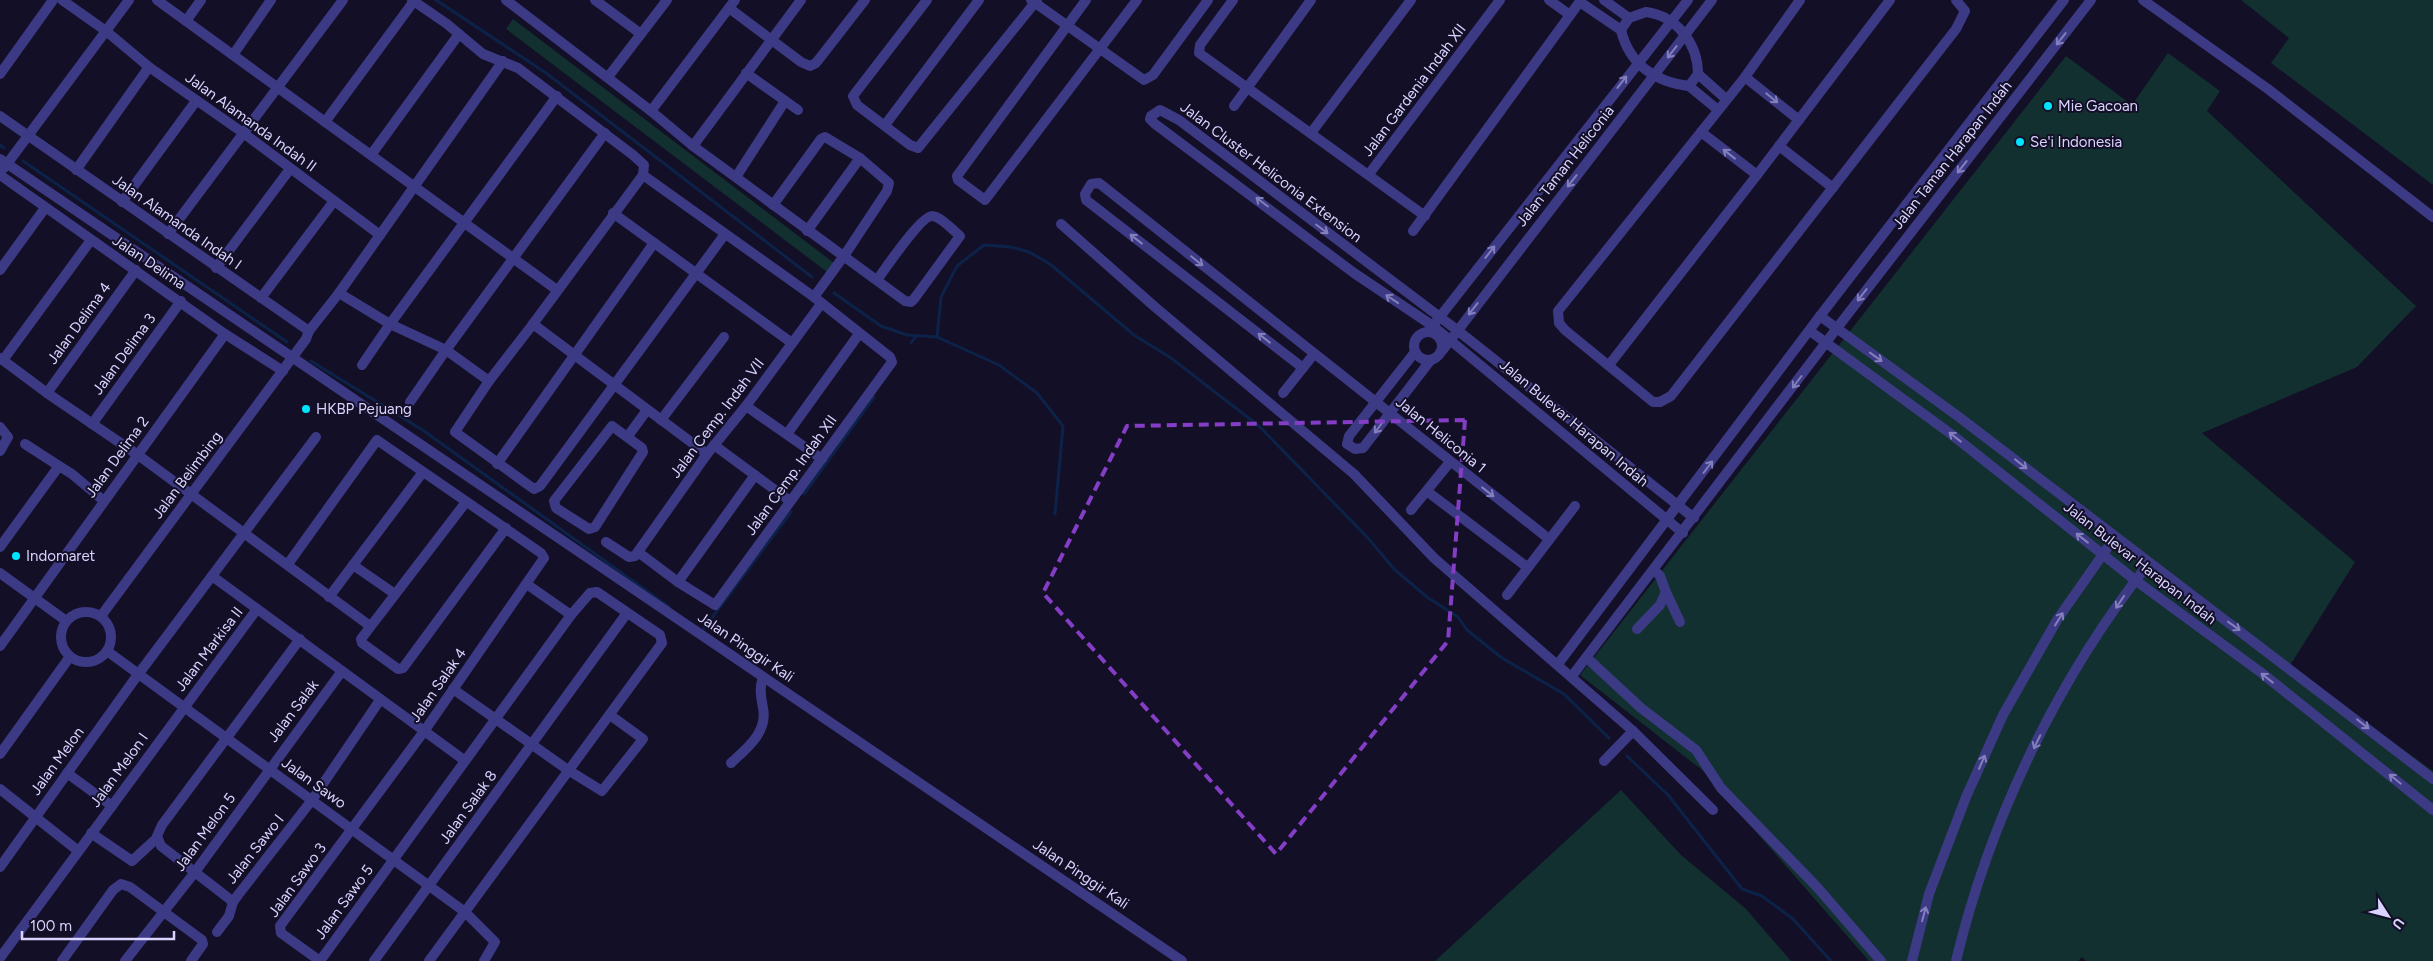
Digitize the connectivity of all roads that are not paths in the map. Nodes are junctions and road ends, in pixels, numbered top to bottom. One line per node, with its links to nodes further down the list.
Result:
1 (53, 0): 52 (street)
2 (62, 0): 42 (street, Jalan Alamanda Indah II)
3 (129, 0): 42 (street)
4 (157, 0): 38 (street)
5 (201, 0): 38 (street)
6 (271, 0): 48 (street)
7 (343, 0): 60 (street)
8 (506, 0): 57 (street)
9 (667, 0): 44 (street)
10 (801, 0): 46 (street)
11 (865, 0): 46 (street)
12 (927, 0): 72 (street)
13 (979, 0): 72 (street)
14 (1086, 0): 40 (street)
15 (1137, 0): 47 (street)
16 (1208, 0): 47 (street)
17 (1233, 0): 59 (street)
18 (1312, 0): 59 (street)
19 (1411, 0): 76 (street)
20 (1500, 0): 86 (street, Jalan Gardenia Indah XII)
21 (1549, 0): 36 (street)
22 (1604, 0): 37 (street)
23 (1688, 0): 39 (street, Jalan Taman Heliconia)
24 (1712, 0): 45 (street, Jalan Taman Heliconia)
25 (1800, 0): 56 (street)
26 (1890, 0): 70 (street)
27 (1956, 0): 91 (street)
28 (2064, 0): 120 (street, Jalan Taman Harapan Indah)
29 (2091, 0): 124 (street, Jalan Taman Harapan Indah, one-way to 124)
30 (2143, 0): 98 (street)
31 (413, 1): 43 (street); 71 (street)
32 (598, 1): 44 (street)
33 (1034, 1): 40 (street); 72 (street)
34 (1581, 1): 36 (street); 41 (street)
35 (732, 4): 46 (street); 66 (street)
36 (1570, 15): 97 (street)
37 (1629, 18): 39 (street); 41 (street)
38 (186, 21): 48 (street)
39 (1671, 22): 45 (street); 50 (street, Jalan Taman Heliconia)
40 (1067, 26): 47 (street); 47 (street)
41 (1621, 30): 50 (street)
42 (106, 31): 51 (street, Jalan Alamanda Indah II); 77 (street)
43 (459, 34): 49 (street); 80 (street)
44 (641, 34): 57 (street)
45 (1686, 35): 54 (street); 55 (street, Jalan Taman Heliconia, one-way to 55)
46 (771, 39): 53 (street)
47 (1100, 51)
48 (233, 55): 60 (street)
49 (503, 61): 61 (street); 90 (street, Jalan Belimbing)
50 (1637, 63): 55 (street); 123 (street, Jalan Taman Heliconia, one-way to 50)
51 (149, 66): 63 (street, Jalan Alamanda Indah II); 84 (street)
52 (0, 74)
53 (746, 74): 64 (street); 78 (street)
54 (1698, 74): 58 (street); 62 (street)
55 (1653, 76): 58 (street); 125 (street, Jalan Taman Heliconia, one-way to 125)
56 (1745, 76): 62 (street); 70 (street, one-way to 70)
57 (608, 78): 66 (street)
58 (1688, 86): 68 (street)
59 (1248, 87): 65 (street); 76 (street)
60 (278, 88): 71 (street); 73 (street)
61 (557, 96): 75 (street); 99 (street)
62 (1726, 99): 68 (street)
63 (196, 101): 73 (street, Jalan Alamanda Indah II); 92 (street)
64 (786, 101): 67 (street); 89 (street)
65 (1234, 106)
66 (651, 110): 78 (street)
67 (798, 110)
68 (1718, 110): 74 (street)
69 (0, 116): 77 (street, Jalan Alamanda Indah I)
70 (1799, 120): 79 (street)
71 (325, 122): 80 (street)
72 (885, 125)
73 (242, 132): 83 (street, Jalan Alamanda Indah II); 103 (street)
74 (1701, 132): 88 (street, one-way to 74); 142 (street)
75 (605, 133): 87 (street); 108 (street)
76 (1311, 133): 86 (street)
77 (28, 136): 81 (street); 84 (street, Jalan Alamanda Indah I)
78 (693, 146): 89 (street)
79 (1779, 146): 88 (street); 91 (street)
80 (371, 155): 90 (street)
81 (9, 158): 85 (street); 137 (street, Jalan Pinggir Kali)
82 (860, 158): 94 (street); 101 (street); 109 (street, Jalan Cemp. Indah VII)
83 (290, 169): 93 (street, Jalan Alamanda Indah II); 110 (street)
84 (76, 170): 92 (street, Jalan Alamanda Indah I)
85 (0, 174): 95 (street, Jalan Delima)
86 (1369, 174): 97 (street)
87 (643, 175): 96 (street); 104 (street, Jalan Cemp. Indah XII)
88 (1757, 175): 142 (street)
89 (736, 177): 94 (street)
90 (414, 186): 99 (street); 105 (street, Jalan Belimbing)
91 (1833, 188): 142 (street)
92 (122, 202): 103 (street, Jalan Alamanda Indah I)
93 (334, 202): 105 (street, Jalan Alamanda Indah II); 117 (street)
94 (773, 205): 101 (street)
95 (45, 208): 106 (street, Jalan Delima); 111 (street)
96 (613, 213): 107 (street); 115 (street)
97 (1425, 216): 102 (street)
98 (2433, 217)
99 (464, 222): 108 (street); 121 (street)
100 (1061, 224): 221 (street)
101 (807, 231): 109 (street)
102 (1413, 231)
103 (168, 234): 110 (street, Jalan Alamanda Indah I)
104 (725, 234): 113 (street); 118 (street, Jalan Cemp. Indah XII)
105 (380, 235): 116 (street, Jalan Belimbing)
106 (91, 240): 112 (street, Jalan Delima); 140 (street)
107 (654, 244): 113 (street); 139 (street)
108 (514, 258): 115 (street); 134 (street)
109 (843, 258): 114 (street); 118 (street, Jalan Cemp. Indah VII)
110 (216, 268): 117 (street, Jalan Alamanda Indah I)
111 (0, 270)
112 (136, 270): 119 (street, Jalan Delima); 150 (street, Jalan Delima 4)
113 (697, 274): 132 (street); 148 (street)
114 (877, 280): 114 (street)
115 (557, 290): 122 (street)
116 (339, 293): 121 (street); 126 (street, Jalan Belimbing)
117 (261, 298): 126 (street, Jalan Alamanda Indah I)
118 (817, 300): 129 (street, Jalan Cemp. Indah XII); 132 (street, Jalan Cemp. Indah VII)
119 (181, 301): 128 (street, Jalan Delima); 158 (street, Jalan Delima 3)
120 (1820, 316): 124 (street, Jalan Bulevar Harapan Indah); 127 (street, Jalan Taman Harapan Indah)
121 (390, 324): 134 (street); 143 (street)
122 (533, 324): 139 (street); 147 (street)
123 (1433, 325): 123 (street, Jalan Cluster Heliconia Extension, one-way to 123); 125 (street, Jalan Bulevar Harapan Indah); 131 (street, Jalan Bulevar Harapan Indah); 135 (street); 136 (street, Jalan Taman Heliconia)
124 (1837, 328): 133 (street, Jalan Taman Harapan Indah); 187 (street, Jalan Bulevar Harapan Indah, one-way to 187)
125 (1456, 330): 131 (street, Jalan Taman Heliconia); 180 (street, Jalan Bulevar Harapan Indah)
126 (309, 331): 137 (street, Jalan Belimbing)
127 (1810, 331): 133 (street, Jalan Bulevar Harapan Indah); 180 (street, one-way to 127)
128 (224, 334): 145 (street, Jalan Delima); 167 (street, Jalan Delima 2)
129 (859, 334): 160 (street); 168 (street, Jalan Cemp. Indah XII)
130 (724, 337): 157 (street)
131 (1450, 340): 135 (street, Jalan Taman Heliconia); 183 (street, Jalan Bulevar Harapan Indah)
132 (792, 343): 154 (street, Jalan Cemp. Indah VII)
133 (1826, 343): 182 (street, one-way to 182); 192 (street, Jalan Bulevar Harapan Indah, one-way to 133)
134 (446, 350): 147 (street); 152 (street)
135 (1442, 351): 141 (street, Jalan Taman Heliconia)
136 (1415, 352): 141 (street); 146 (street)
137 (295, 354): 145 (street, Jalan Belimbing); 225 (street, Jalan Pinggir Kali)
138 (1314, 354): 144 (street); 144 (street, Jalan Heliconia 1, one-way to 138); 153 (street, Jalan Heliconia 1)
139 (574, 356): 148 (street); 170 (street)
140 (2, 359): 150 (street)
141 (1430, 361): 149 (street, Jalan Taman Heliconia)
142 (1608, 364)
143 (362, 365)
144 (1303, 368): 151 (street)
145 (283, 371): 175 (street, Jalan Belimbing)
146 (1395, 378): 149 (street); 153 (street)
147 (489, 381): 170 (street)
148 (614, 386): 155 (street); 170 (street)
149 (1409, 388): 156 (street, Jalan Taman Heliconia)
150 (47, 393): 158 (street)
151 (1283, 393)
152 (410, 402)
153 (1376, 402): 156 (street, Jalan Heliconia 1); 156 (street, Jalan Taman Heliconia, one-way to 153)
154 (746, 406): 160 (street); 164 (street, Jalan Cemp. Indah VII)
155 (647, 410): 157 (street); 161 (street)
156 (1390, 413): 169 (street, Jalan Heliconia 1)
157 (661, 420): 166 (street)
158 (92, 424): 167 (street)
159 (0, 427): 165 (street)
160 (787, 434): 168 (street)
161 (628, 436): 161 (street)
162 (316, 437): 186 (street, Jalan Melon)
163 (25, 444): 171 (street)
164 (714, 445): 166 (street, Jalan Cemp. Indah VII); 173 (street)
165 (0, 451)
166 (707, 454): 191 (street, Jalan Cemp. Indah VII)
167 (138, 455): 175 (street); 176 (street, Jalan Delima 2)
168 (822, 459): 177 (street, Jalan Cemp. Indah XII)
169 (1450, 462): 174 (street); 188 (street, Jalan Heliconia 1, one-way to 188)
170 (497, 464)
171 (59, 466): 176 (street); 190 (street)
172 (423, 472): 178 (street); 194 (street); 195 (street)
173 (755, 475): 177 (street); 201 (street)
174 (1428, 492): 181 (street); 196 (street)
175 (191, 494): 186 (street); 211 (street, Jalan Belimbing)
176 (104, 501): 207 (street, Jalan Delima 2)
177 (790, 501): 201 (street, Jalan Cemp. Indah XII)
178 (466, 502): 184 (street); 204 (street)
179 (1575, 506): 188 (street)
180 (1678, 506): 182 (street, Jalan Bulevar Harapan Indah); 183 (street)
181 (1411, 510)
182 (1694, 518): 185 (street)
183 (1668, 520): 185 (street, Jalan Bulevar Harapan Indah); 221 (street)
184 (506, 528): 202 (street, Jalan Salak 4); 214 (street)
185 (1683, 532): 197 (street)
186 (244, 533): 194 (street); 199 (street, Jalan Melon)
187 (2115, 537): 192 (street); 193 (street, Jalan Bulevar Harapan Indah)
188 (1549, 539): 196 (street)
189 (606, 542): 191 (street)
190 (0, 548)
191 (638, 552): 201 (street, Jalan Cemp. Indah XII)
192 (2102, 554): 200 (street, Jalan Bulevar Harapan Indah); 271 (street, one-way to 192)
193 (2149, 563): 200 (street); 242 (street, Jalan Bulevar Harapan Indah, one-way to 242)
194 (288, 564): 206 (street)
195 (353, 565): 204 (street); 206 (street)
196 (1527, 567): 205 (street)
197 (1654, 570): 203 (street); 220 (street)
198 (0, 573): 207 (street)
199 (212, 576): 208 (street); 223 (street, Jalan Melon)
200 (2135, 580): 247 (street, Jalan Bulevar Harapan Indah, one-way to 200); 272 (street, one-way to 272)
201 (678, 582)
202 (528, 584): 210 (street); 226 (street, Jalan Salak 4)
203 (1666, 592): 213 (street); 215 (street)
204 (395, 594): 214 (street)
205 (1508, 594)
206 (329, 597): 214 (street)
207 (34, 598): 212 (street); 217 (street, Jalan Delima 2)
208 (257, 609): 216 (street); 228 (street, Jalan Markisa II)
209 (627, 613): 210 (street, Jalan Sawo 5); 229 (street); 234 (street, Jalan Salak 8)
210 (571, 615): 230 (street, Jalan Sawo 5)
211 (100, 616): 212 (street); 218 (street)
212 (65, 620): 219 (street)
213 (1680, 622)
214 (370, 626)
215 (1637, 629)
216 (300, 639): 222 (street); 233 (street)
217 (0, 646)
218 (107, 651): 219 (street); 223 (street, Jalan Sawo)
219 (69, 658): 235 (street)
220 (1587, 658): 224 (street); 270 (street)
221 (1558, 664): 224 (street)
222 (342, 671): 227 (street); 239 (street, Jalan Salak)
223 (139, 674): 228 (street, Jalan Sawo); 241 (street, Jalan Melon)
224 (1572, 676): 231 (street)
225 (763, 677): 238 (street); 269 (street, Jalan Pinggir Kali)
226 (453, 689): 230 (street); 232 (street, Jalan Salak 4)
227 (380, 700): 232 (street); 244 (street, Jalan Sawo I)
228 (184, 707): 233 (street, Jalan Sawo); 245 (street, Jalan Melon I)
229 (610, 715): 240 (street); 240 (street)
230 (495, 718): 234 (street); 236 (street, Jalan Sawo 5)
231 (1633, 731): 237 (street); 246 (street)
232 (423, 732): 236 (street); 249 (street, Jalan Salak 4)
233 (226, 738): 239 (street, Jalan Sawo); 251 (street)
234 (532, 744): 240 (street); 256 (street, Jalan Salak 8)
235 (0, 754)
236 (464, 760): 253 (street, Jalan Sawo 5)
237 (1604, 761)
238 (731, 763)
239 (269, 769): 244 (street, Jalan Sawo); 255 (street, Jalan Melon 5)
240 (568, 770): 259 (street)
241 (67, 773): 245 (street); 248 (street, Jalan Melon)
242 (2433, 779)
243 (0, 789): 248 (street)
244 (312, 800): 249 (street, Jalan Sawo); 257 (street, Jalan Sawo I)
245 (112, 806): 250 (street, Jalan Melon I)
246 (1713, 810)
247 (2433, 810)
248 (36, 816): 252 (street); 254 (street, Jalan Melon)
249 (352, 830): 253 (street, Jalan Sawo); 265 (street, Jalan Sawo 3)
250 (91, 833): 251 (street); 252 (street, Jalan Melon I)
251 (157, 838): 255 (street, Jalan Sawo I)
252 (78, 850): 261 (street, Jalan Melon I)
253 (392, 860): 256 (street, Jalan Sawo); 265 (street, Jalan Sawo 5)
254 (0, 867)
255 (194, 872): 257 (street, Jalan Sawo I); 258 (street, Jalan Melon 5)
256 (429, 886): 259 (street, Jalan Sawo); 266 (street, Jalan Salak 8)
257 (233, 902): 260 (street)
258 (163, 911): 262 (street); 263 (street, Jalan Melon 5); 264 (street)
259 (464, 912): 267 (street); 268 (street, Jalan Sawo)
260 (217, 932)
261 (0, 958)
262 (62, 961)
263 (125, 961)
264 (191, 961)
265 (320, 961)
266 (374, 961)
267 (429, 961)
268 (484, 961)
269 (1182, 961)
270 (1881, 961)
271 (1912, 961)
272 (1956, 961)

